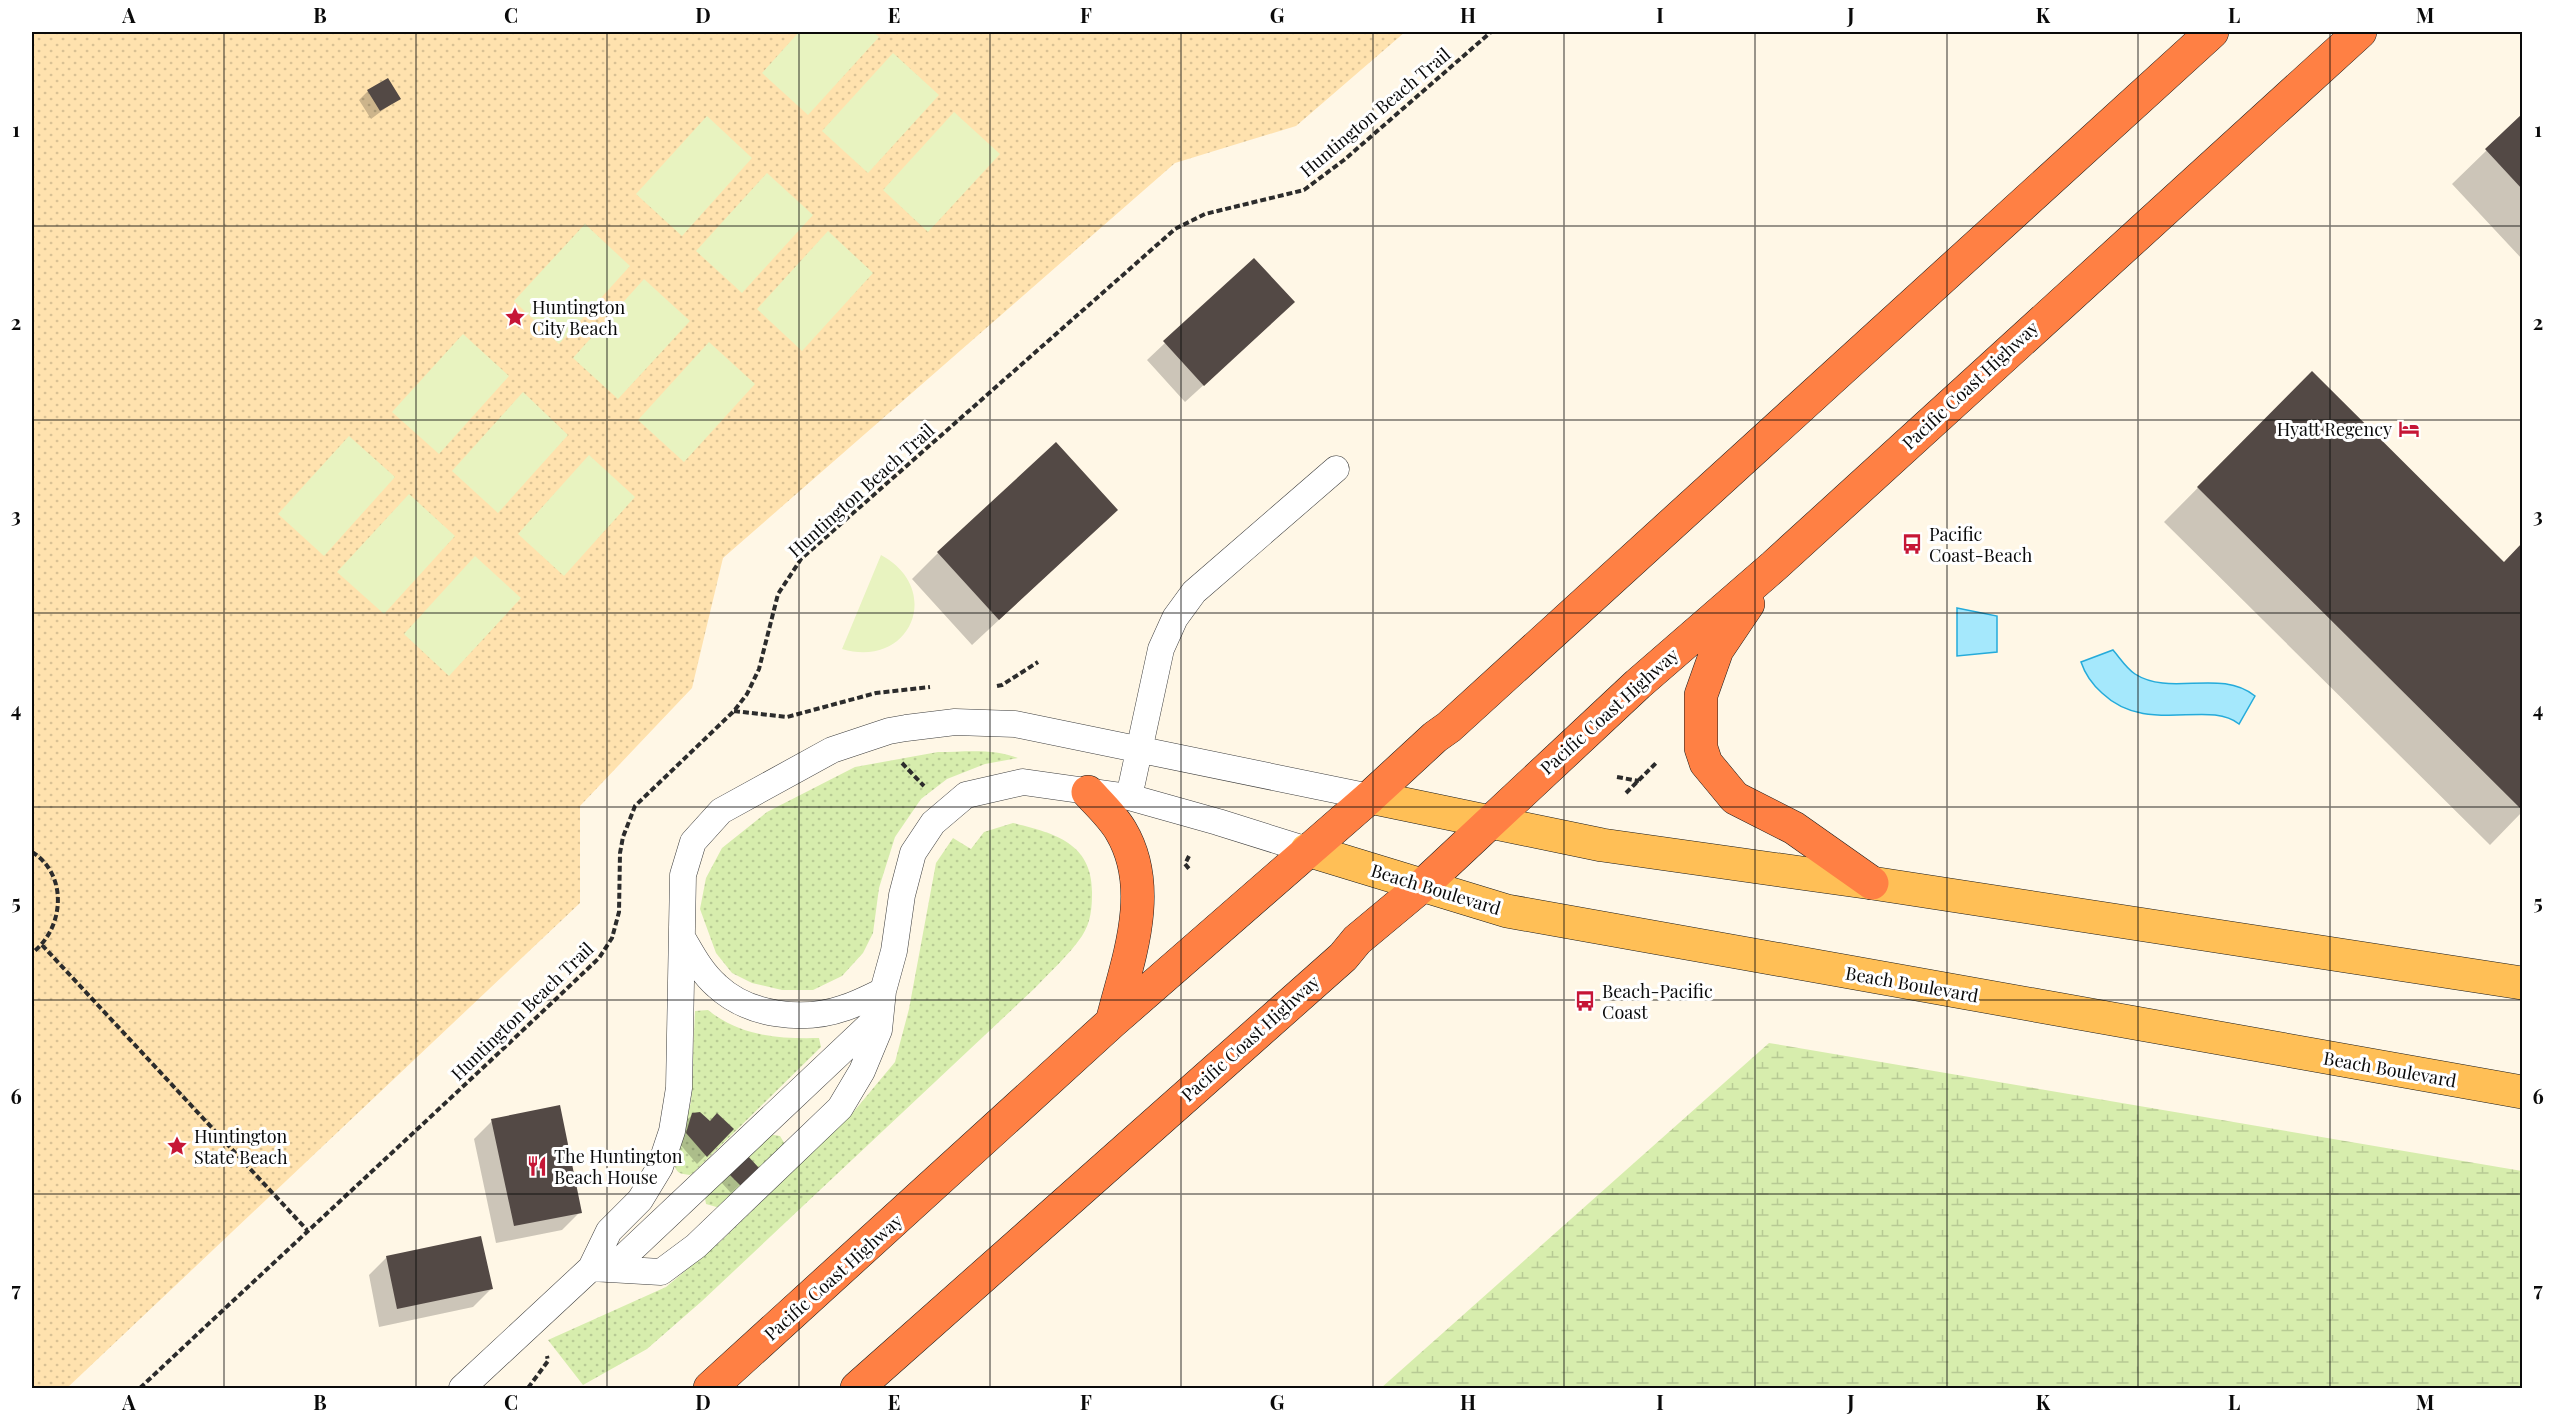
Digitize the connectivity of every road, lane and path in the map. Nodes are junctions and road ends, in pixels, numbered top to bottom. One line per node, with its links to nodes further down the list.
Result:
1 (1491, 32): 30 (path, Huntington Beach Trail)
2 (2212, 32): 14 (highway, Pacific Coast Highway)
3 (2360, 32): 5 (highway, Pacific Coast Highway)
4 (1336, 469): 6 (lane)
5 (1774, 566): 16 (highway, Pacific Coast Highway); 21 (highway)
6 (1141, 749): 14 (lane); 15 (lane); 23 (lane)
7 (898, 758): 11 (path)
8 (1657, 762): 10 (path)
9 (1617, 777): 10 (path)
10 (1638, 781): 13 (path)
11 (927, 790)
12 (1088, 792): 15 (lane); 27 (lane); 28 (highway)
13 (1626, 793)
14 (1370, 797): 16 (main road); 17 (highway, Pacific Coast Highway)
15 (1129, 798): 17 (lane)
16 (1489, 822): 21 (main road); 22 (highway, Pacific Coast Highway)
17 (1307, 850): 22 (main road, Beach Boulevard); 28 (highway, Pacific Coast Highway)
18 (32, 852): 24 (path)
19 (1188, 856): 20 (path)
20 (1190, 870)
21 (1872, 882): 26 (main road)
22 (1423, 885): 29 (main road, Beach Boulevard); 35 (highway, Pacific Coast Highway)
23 (682, 936): 27 (lane); 31 (lane)
24 (42, 945): 25 (path); 30 (path)
25 (32, 953)
26 (2523, 983)
27 (882, 1003): 31 (lane); 31 (lane)
28 (1112, 1022): 34 (highway, Pacific Coast Highway)
29 (2523, 1092)
30 (308, 1230): 32 (path, Huntington Beach Trail)
31 (601, 1269): 33 (lane)
32 (140, 1389)
33 (462, 1389)
34 (710, 1389)
35 (857, 1389)

